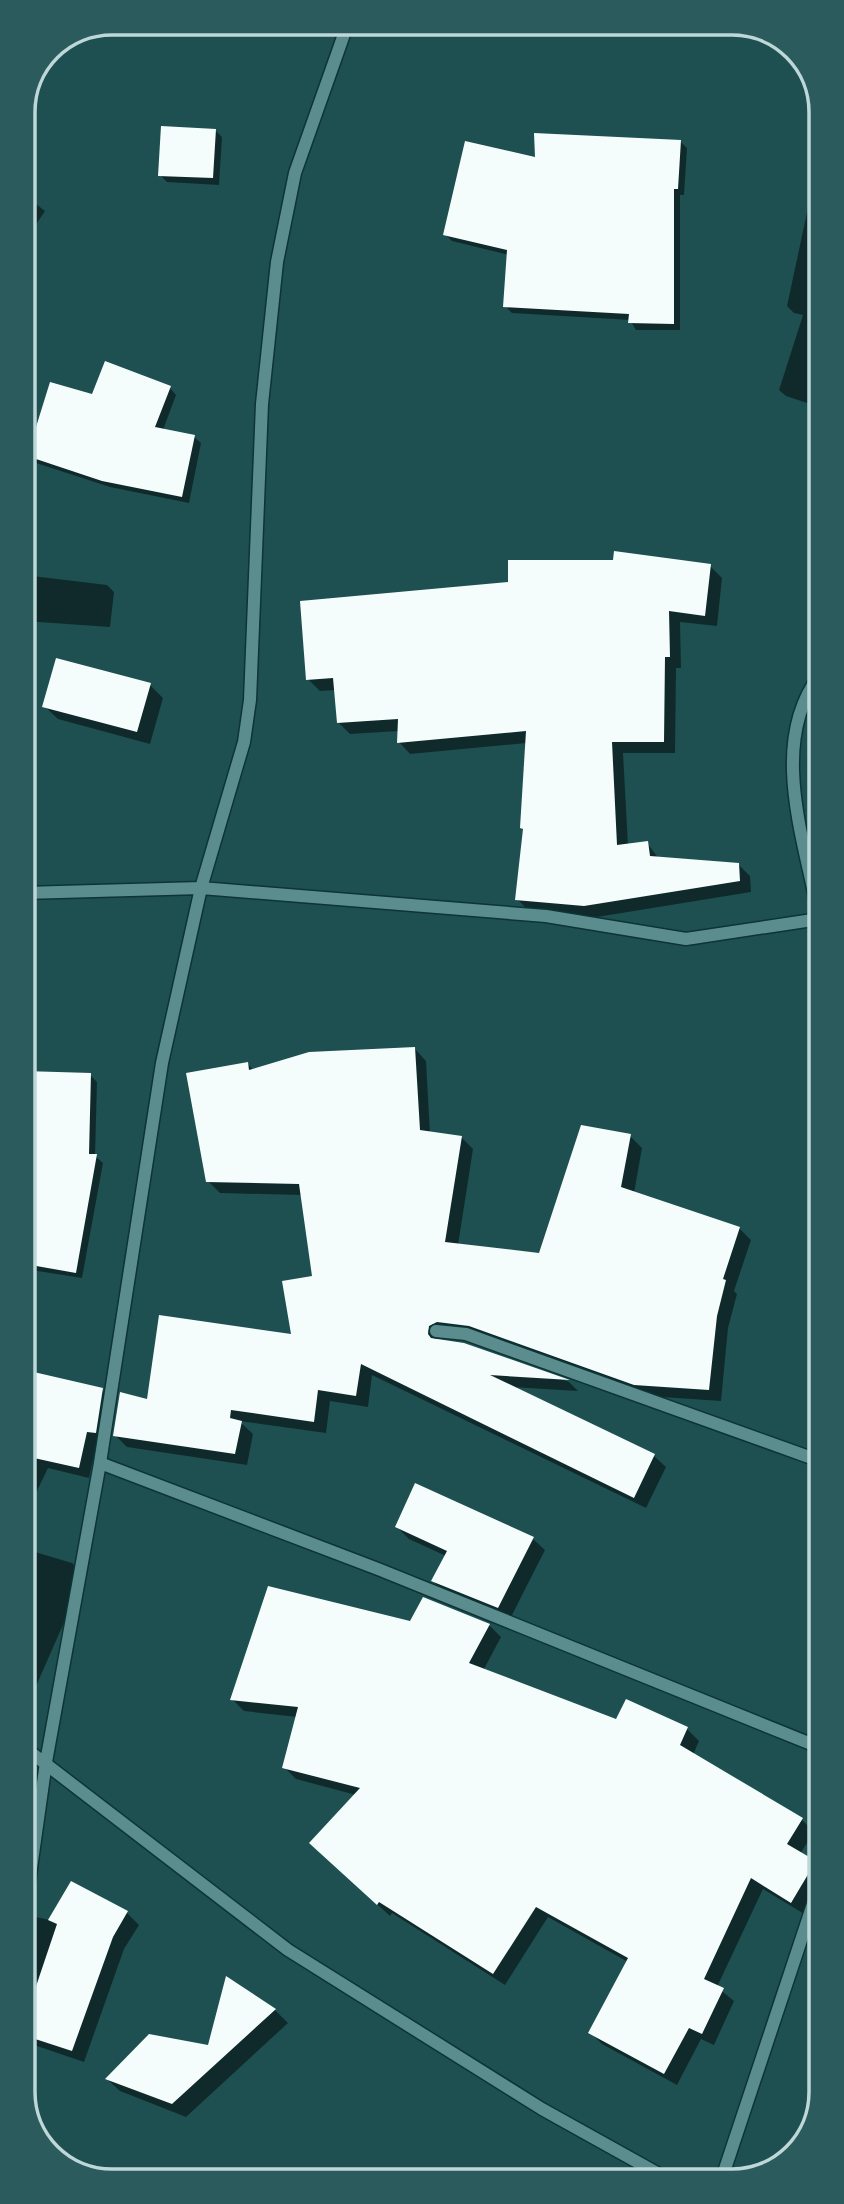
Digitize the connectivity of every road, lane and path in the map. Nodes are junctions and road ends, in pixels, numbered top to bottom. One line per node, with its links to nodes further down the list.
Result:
1 (344, 35): 4 (street)
2 (809, 689): 3 (street)
3 (809, 865)
4 (201, 888): 5 (street); 6 (street); 9 (street)
5 (35, 893)
6 (809, 920)
7 (436, 1331): 8 (street)
8 (809, 1457)
9 (100, 1463): 10 (street); 12 (street)
10 (809, 1743)
11 (35, 1755): 12 (street)
12 (46, 1762): 13 (street); 15 (street)
13 (35, 1840)
14 (809, 1916): 16 (street)
15 (648, 2169)
16 (725, 2169)

